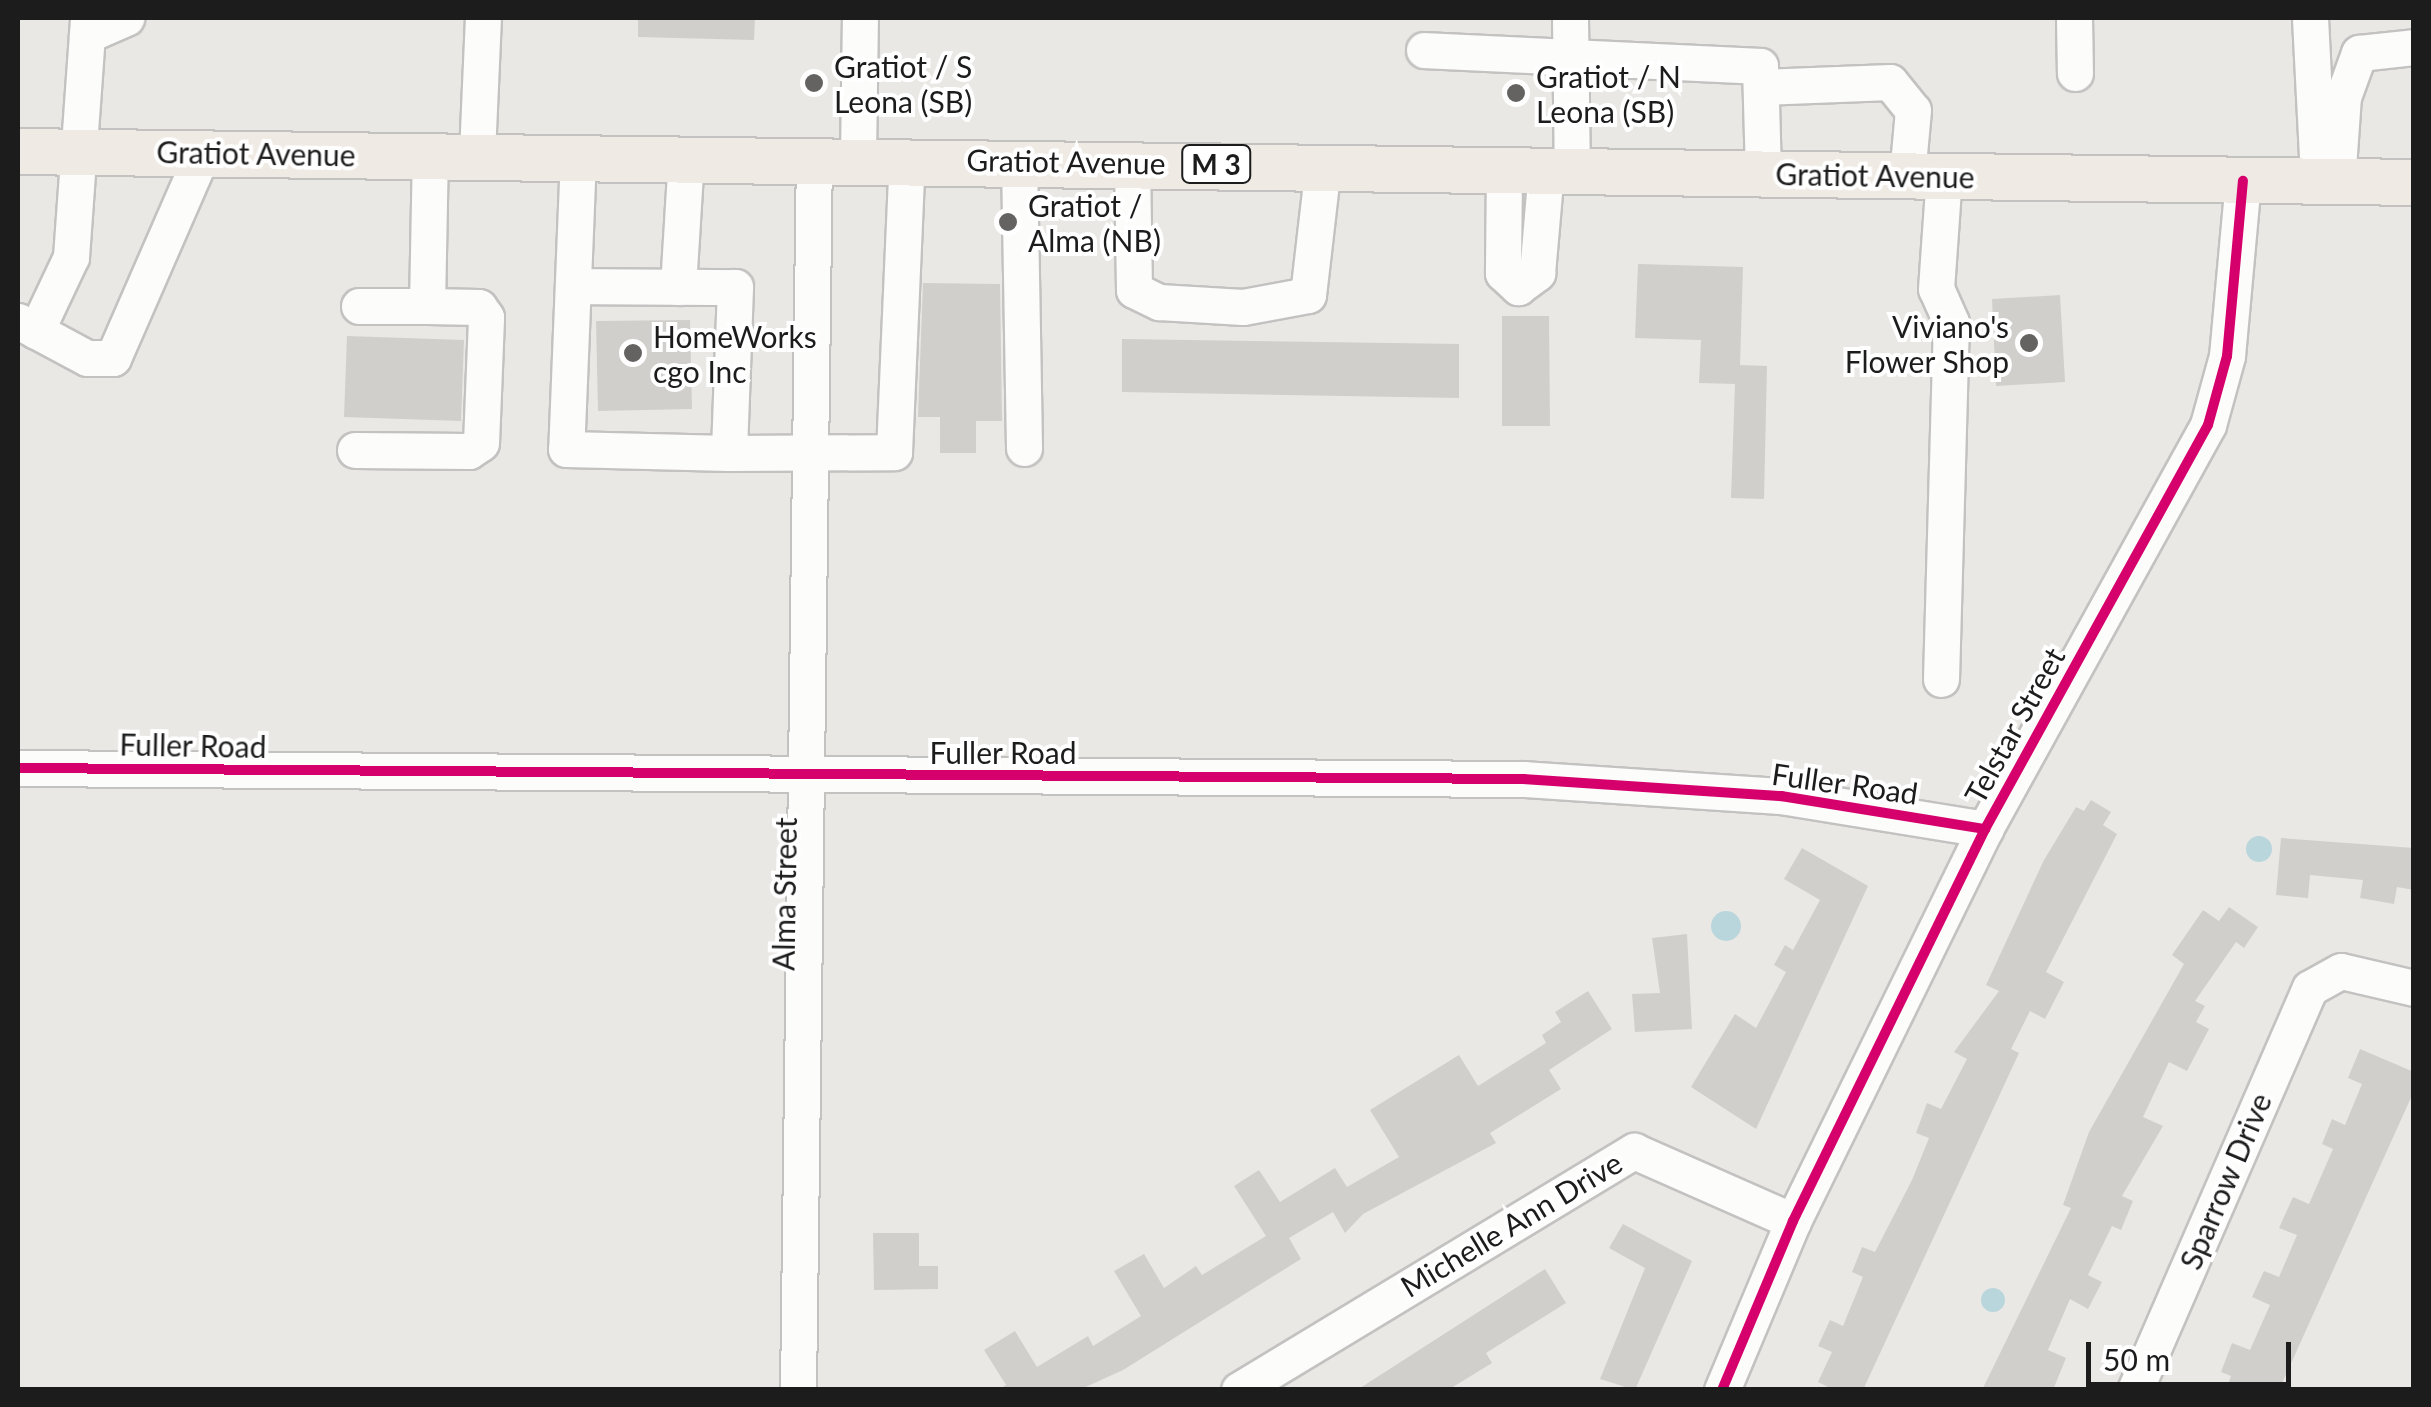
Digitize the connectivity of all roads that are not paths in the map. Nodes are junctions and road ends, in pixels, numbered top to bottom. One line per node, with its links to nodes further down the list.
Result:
1 (126, 18): 7 (street)
2 (484, 18): 17 (street)
3 (860, 18): 20 (street, Alma Street)
4 (1570, 18): 10 (street)
5 (2074, 18): 11 (street)
6 (2310, 18): 29 (street)
7 (88, 26): 14 (street)
8 (2414, 47): 29 (street)
9 (1424, 50): 10 (street)
10 (1569, 58): 12 (street); 25 (street)
11 (2075, 72)
12 (1760, 87): 26 (street); 27 (street)
13 (18, 151): 14 (main road, Gratiot Avenue / M 3)
14 (85, 151): 15 (main road, Gratiot Avenue / M 3); 35 (street)
15 (203, 152): 16 (main road, Gratiot Avenue / M 3); 35 (street)
16 (430, 154): 17 (main road, Gratiot Avenue / M 3); 34 (street)
17 (477, 154): 18 (main road, Gratiot Avenue / M 3)
18 (578, 156): 19 (main road, Gratiot Avenue / M 3); 31 (street)
19 (686, 157): 20 (main road, Gratiot Avenue / M 3); 32 (street)
20 (836, 158): 21 (main road, Gratiot Avenue / M 3); 38 (street, Alma Street)
21 (907, 158): 22 (main road, Gratiot Avenue / M 3); 38 (street)
22 (1018, 160): 23 (main road, Gratiot Avenue / M 3); 36 (street)
23 (1132, 162): 24 (main road, Gratiot Avenue / M 3); 24 (street)
24 (1323, 166): 25 (main road, Gratiot Avenue / M 3)
25 (1541, 171): 26 (main road, Gratiot Avenue / M 3)
26 (1763, 174): 27 (main road, Gratiot Avenue / M 3)
27 (1926, 176): 28 (main road, Gratiot Avenue / M 3); 40 (street)
28 (2243, 181): 29 (main road, Gratiot Avenue / M 3); 43 (street, Telstar Street)
29 (2328, 182): 30 (main road, Gratiot Avenue / M 3)
30 (2414, 182)
31 (577, 286): 32 (street); 39 (street)
32 (678, 287): 39 (street)
33 (359, 306): 34 (street)
34 (427, 306): 37 (street)
35 (27, 326)
36 (1024, 448)
37 (355, 450)
38 (813, 451): 39 (street); 42 (street, Alma Street)
39 (729, 453)
40 (1942, 678)
41 (18, 768): 42 (street, Fuller Road)
42 (812, 777): 43 (street, Fuller Road); 46 (street, Alma Street)
43 (1985, 829): 45 (street, Telstar Street)
44 (2414, 988): 49 (street, Sparrow Drive)
45 (1793, 1221): 47 (street, Michelle Ann Drive); 48 (street, Telstar Street)
46 (798, 1390)
47 (1240, 1390)
48 (1722, 1390)
49 (2136, 1390)

